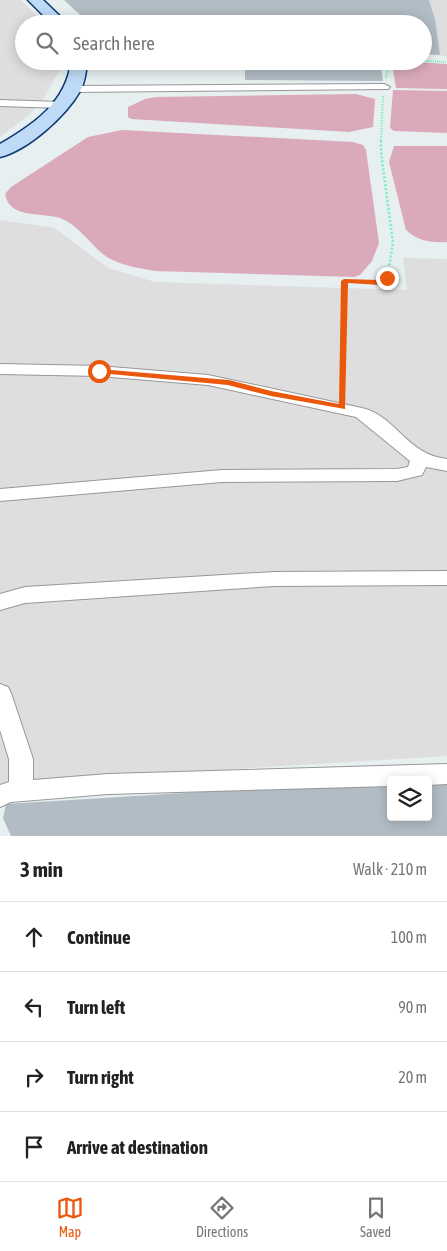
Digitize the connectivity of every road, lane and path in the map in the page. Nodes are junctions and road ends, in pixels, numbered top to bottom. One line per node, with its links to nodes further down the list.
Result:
1 (35, 0): 2 (street)
2 (51, 15)
3 (432, 61): 4 (path)
4 (447, 62)
5 (79, 70): 8 (street)
6 (387, 70): 7 (path)
7 (384, 87): 8 (street); 13 (path)
8 (72, 89): 10 (street)
9 (0, 103): 10 (street)
10 (60, 105): 11 (street)
11 (0, 152)
12 (0, 369): 13 (street)
13 (342, 407): 14 (street)
14 (419, 461): 15 (street); 16 (street)
15 (447, 465)
16 (0, 496)
17 (447, 578): 18 (street)
18 (0, 602)
19 (0, 693): 21 (street)
20 (447, 774): 21 (street)
21 (10, 794)

